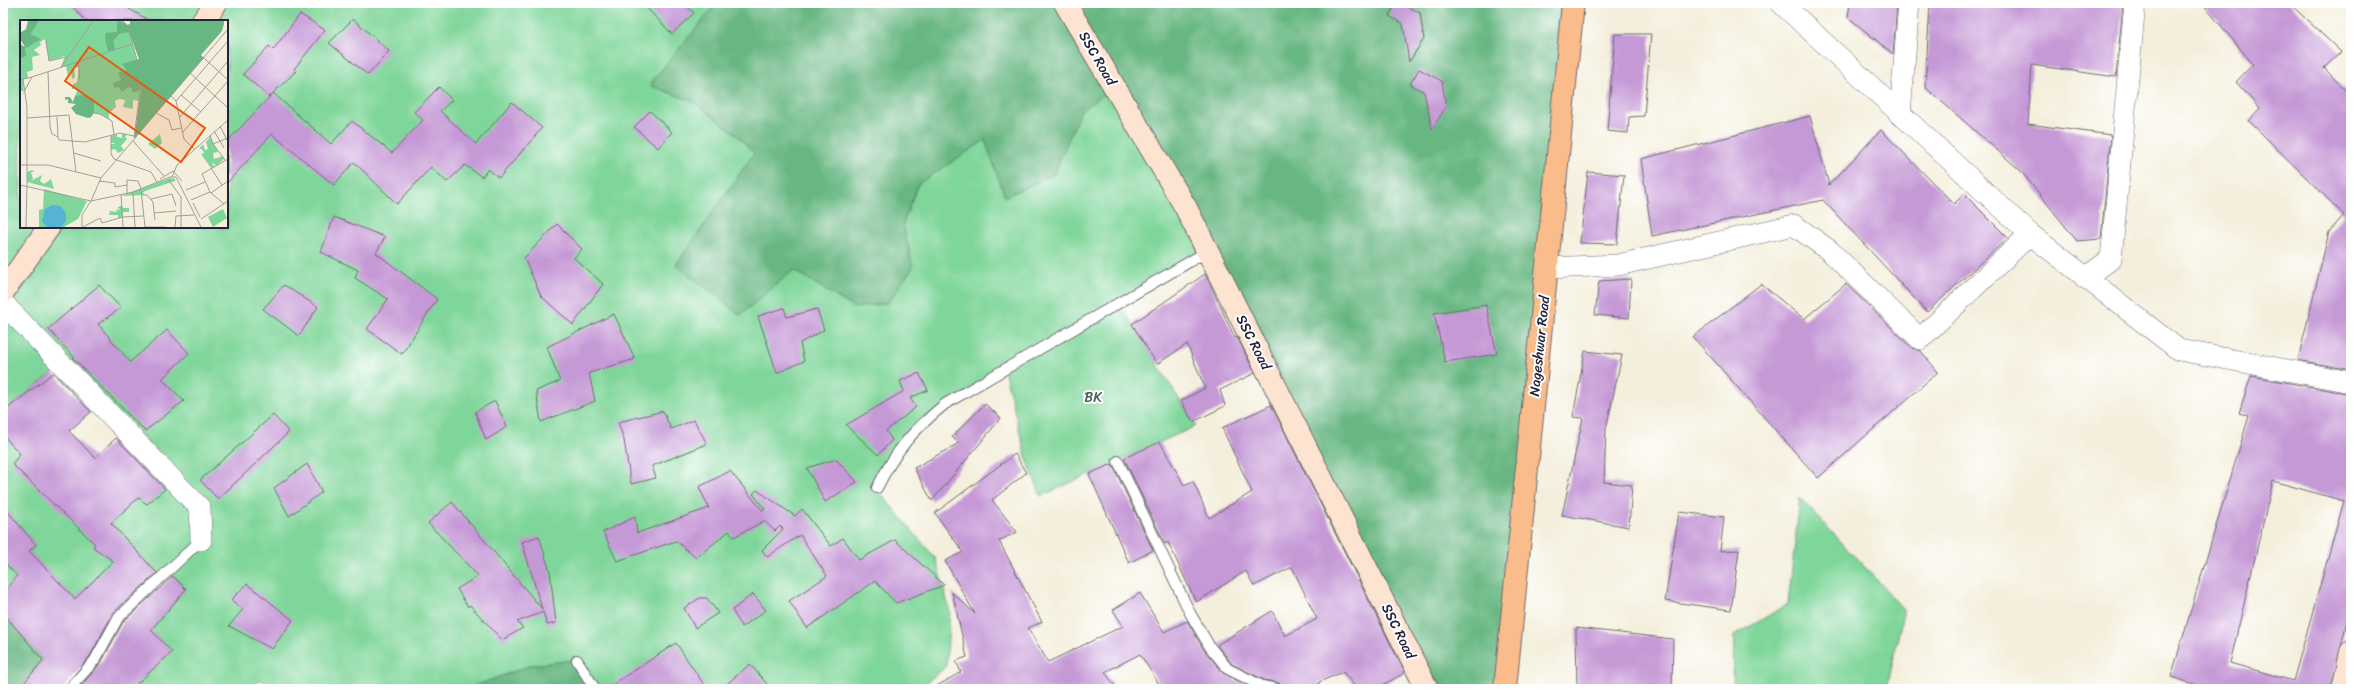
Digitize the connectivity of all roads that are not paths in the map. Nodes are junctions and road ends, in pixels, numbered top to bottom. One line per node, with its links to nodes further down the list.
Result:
1 (216, 3): 7 (street)
2 (1065, 3): 11 (street, SSC Road)
3 (1573, 3): 12 (main road, Nageshwar Road)
4 (1781, 3): 8 (street)
5 (1909, 3): 8 (street)
6 (2134, 3): 13 (street)
7 (204, 20)
8 (1900, 115): 10 (street)
9 (47, 228): 14 (street)
10 (2030, 234): 12 (street); 13 (street)
11 (1208, 251): 18 (lane); 25 (street, SSC Road)
12 (1547, 268): 26 (main road, Nageshwar Road)
13 (2085, 278): 16 (street)
14 (3, 292)
15 (3, 303): 19 (street)
16 (2351, 382)
17 (1118, 461): 24 (lane)
18 (877, 488)
19 (201, 540): 22 (lane)
20 (2351, 652): 27 (street)
21 (577, 660): 23 (lane)
22 (69, 689)
23 (595, 689)
24 (1277, 689)
25 (1427, 689)
26 (1505, 689)
27 (2343, 689)

